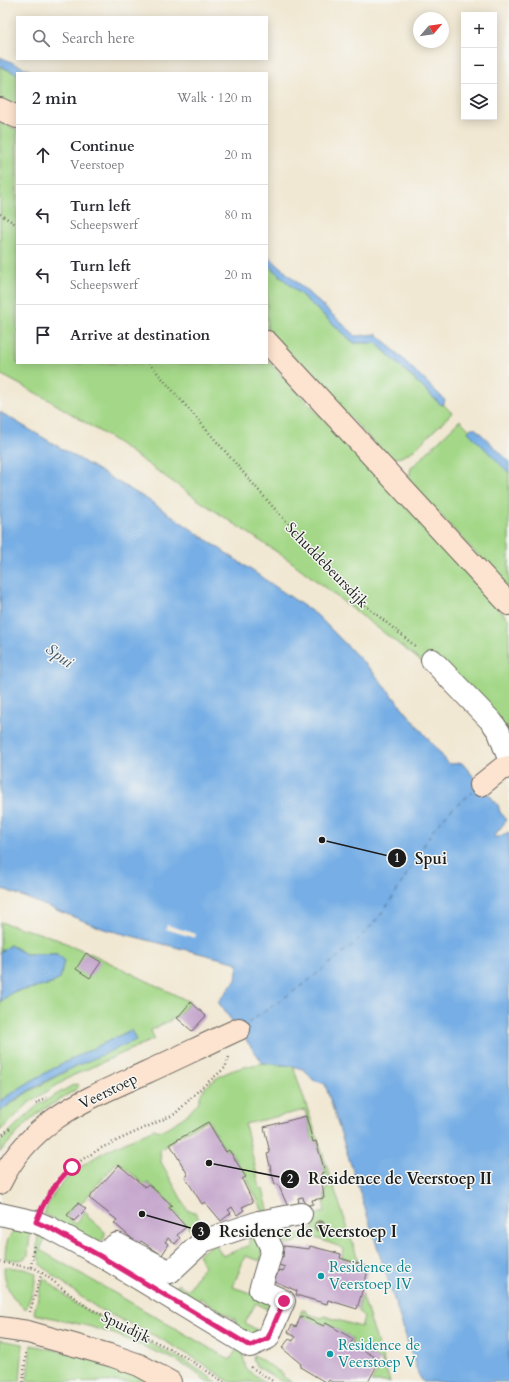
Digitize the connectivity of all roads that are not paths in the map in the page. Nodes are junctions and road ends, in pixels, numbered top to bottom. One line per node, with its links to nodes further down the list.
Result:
1 (0, 109): 2 (main road)
2 (16, 117)
3 (268, 343): 4 (main road)
4 (509, 604)
5 (432, 660): 6 (street)
6 (509, 759)
7 (509, 767): 8 (main road)
8 (481, 785)
9 (239, 1029): 10 (main road, Veerstoep)
10 (0, 1183)
11 (0, 1214): 14 (street)
12 (301, 1214): 13 (street)
13 (259, 1222): 14 (street); 14 (street)
14 (100, 1256)
15 (0, 1328): 16 (main road, Spuidijk)
16 (170, 1382)

